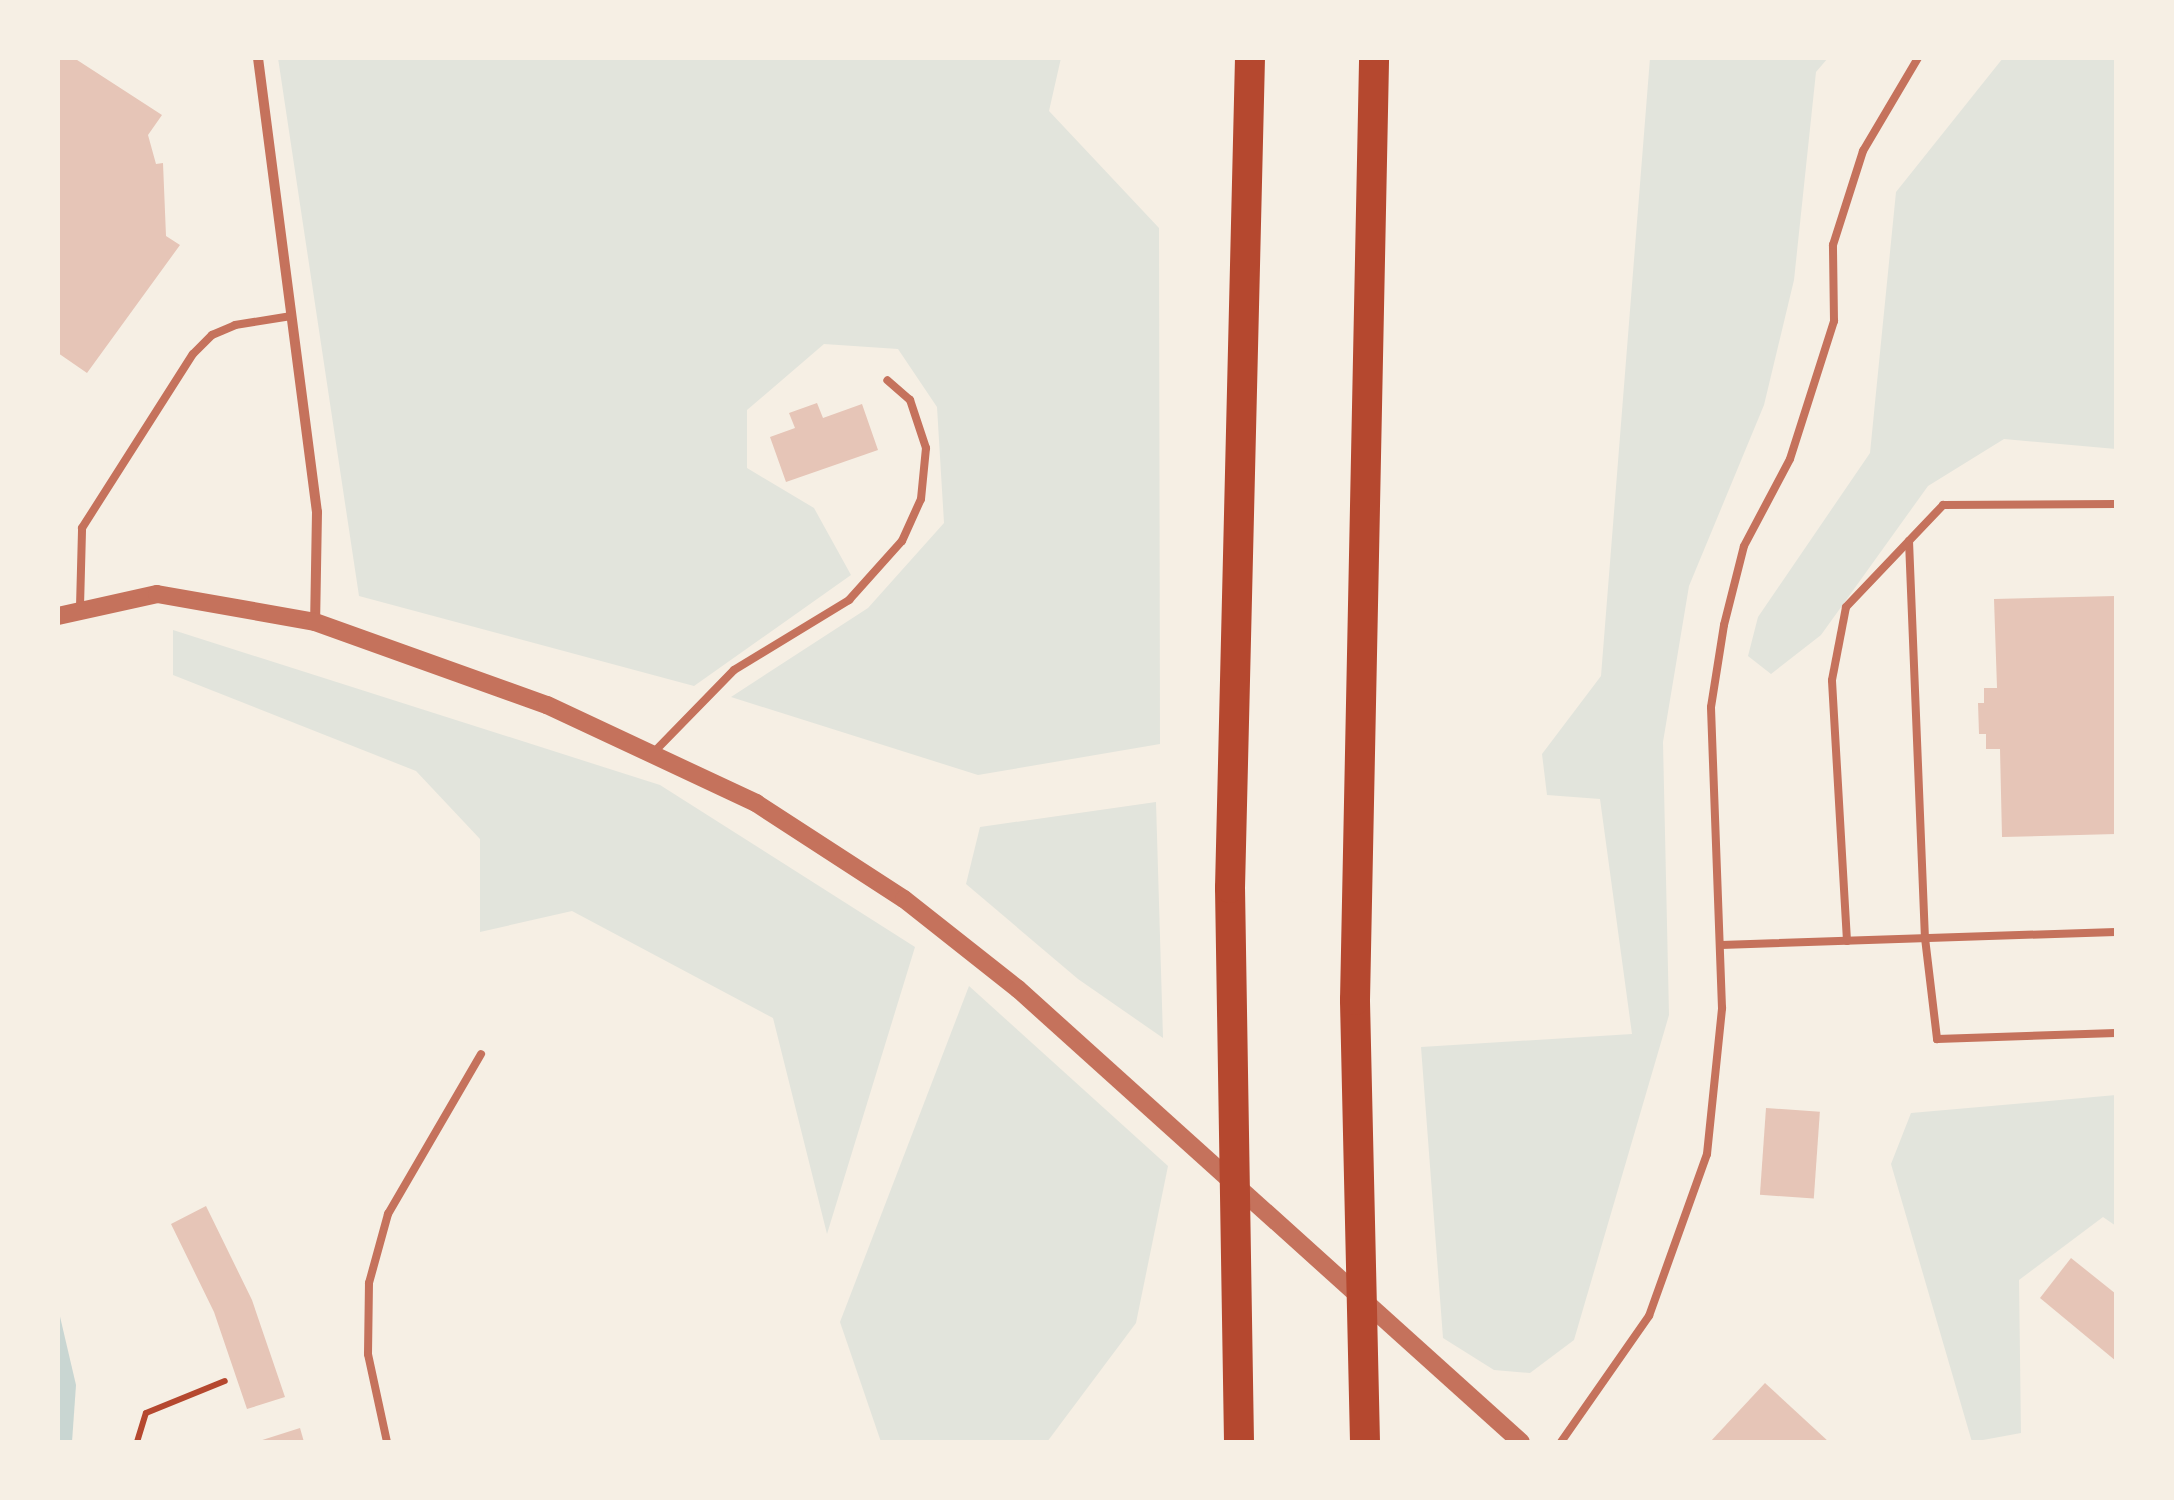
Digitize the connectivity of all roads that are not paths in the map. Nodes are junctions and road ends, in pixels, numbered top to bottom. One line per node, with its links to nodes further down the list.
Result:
1 (258, 58): 5 (street)
2 (1250, 58): 20 (highway)
3 (1374, 58): 21 (highway)
4 (1918, 58): 16 (lane)
5 (290, 316): 9 (lane); 11 (street)
6 (887, 380): 12 (lane)
7 (2116, 504): 8 (lane)
8 (1908, 541): 14 (lane); 15 (lane)
9 (80, 607): 10 (street); 11 (street)
10 (58, 616)
11 (315, 622): 12 (street)
12 (655, 751): 22 (street)
13 (2116, 932): 14 (lane)
14 (1925, 938): 15 (lane); 17 (lane)
15 (1847, 941): 16 (lane)
16 (1721, 945): 23 (lane)
17 (2116, 1033)
18 (481, 1054): 19 (lane)
19 (387, 1442)
20 (1239, 1442)
21 (1365, 1442)
22 (1521, 1442)
23 (1561, 1442)

